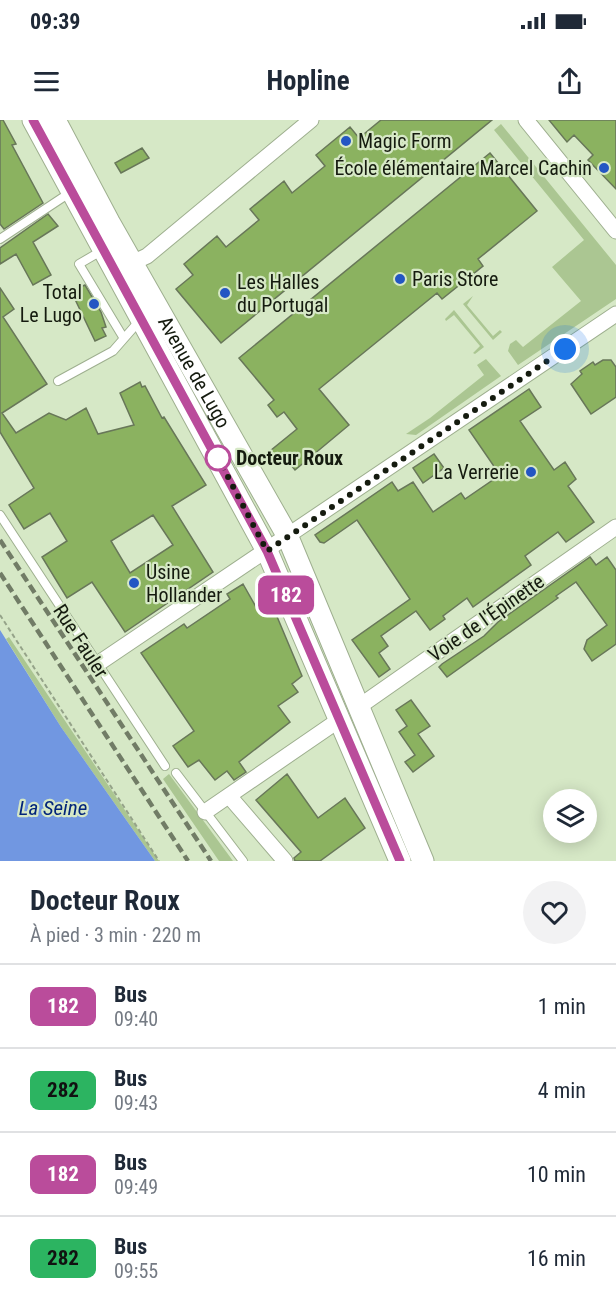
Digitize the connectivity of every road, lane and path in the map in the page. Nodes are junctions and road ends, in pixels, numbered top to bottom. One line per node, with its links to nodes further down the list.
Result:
1 (33, 120): 5 (main road, Avenue de Lugo)
2 (55, 120): 9 (main road, Avenue de Lugo)
3 (311, 120): 9 (street)
4 (526, 120): 6 (street)
5 (64, 196): 7 (lane); 8 (main road, Avenue de Lugo)
6 (616, 231)
7 (0, 239)
8 (104, 250): 11 (main road, Avenue de Lugo); 12 (lane)
9 (132, 263): 16 (main road, Avenue de Lugo)
10 (616, 314): 16 (street)
11 (142, 318): 12 (lane); 17 (main road, Avenue de Lugo)
12 (123, 337): 13 (lane)
13 (58, 381)
14 (0, 515): 19 (lane, Rue Fauler)
15 (616, 527): 20 (street, Voie de l'Épinette)
16 (287, 536): 17 (street); 20 (main road, Avenue de Lugo)
17 (267, 551): 19 (street); 21 (main road, Avenue de Lugo)
18 (0, 615): 26 (path)
19 (96, 664): 22 (lane, Rue Fauler)
20 (357, 708): 30 (main road, Avenue de Lugo)
21 (339, 720): 24 (street); 29 (main road, Avenue de Lugo)
22 (165, 766)
23 (176, 773): 25 (lane)
24 (229, 796): 25 (street); 28 (street)
25 (205, 812): 27 (lane)
26 (159, 861)
27 (243, 861)
28 (285, 861)
29 (400, 861)
30 (423, 861)

